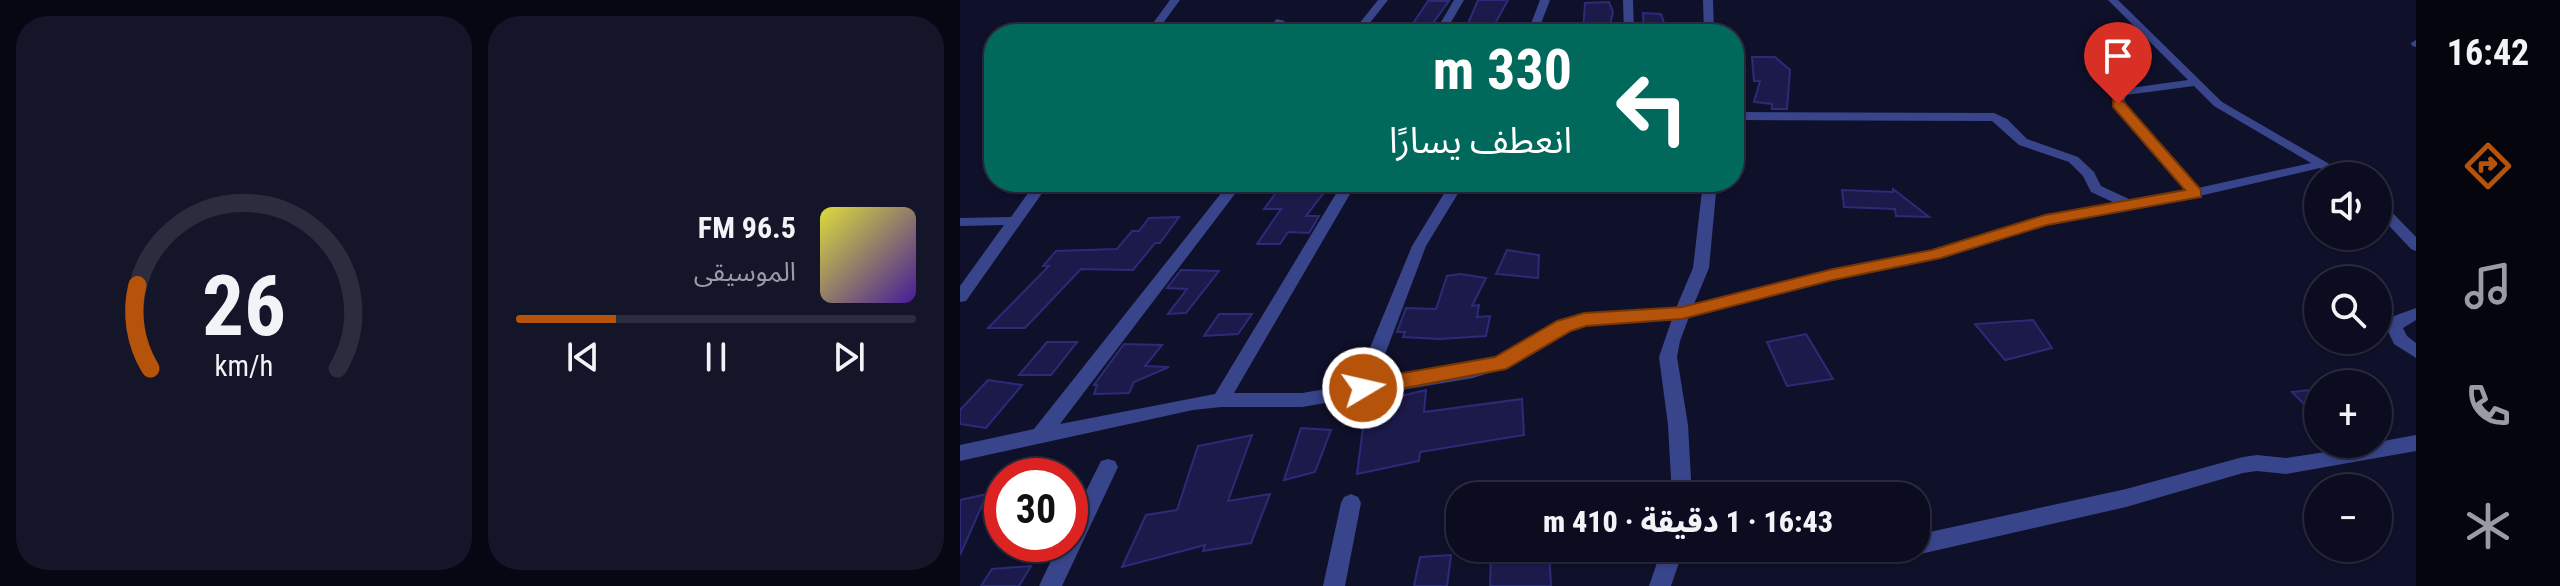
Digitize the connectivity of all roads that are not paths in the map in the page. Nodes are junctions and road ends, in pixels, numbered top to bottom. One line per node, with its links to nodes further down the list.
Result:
1 (1175, 0): 9 (street)
2 (1383, 0): 11 (street)
3 (1459, 0): 12 (street)
4 (1545, 0): 13 (street)
5 (1628, 0): 14 (street)
6 (1708, 0): 15 (street)
7 (2113, 0): 16 (street)
8 (1280, 21): 10 (street)
9 (1157, 24)
10 (1277, 24)
11 (1364, 24)
12 (1445, 24)
13 (1536, 24)
14 (1629, 24)
15 (1709, 24)
16 (2194, 83): 18 (street); 25 (street)
17 (1744, 116): 26 (street)
18 (2318, 162)
19 (2304, 168): 25 (street)
20 (1036, 192): 27 (street)
21 (1229, 192): 37 (street)
22 (1344, 192): 36 (street)
23 (1452, 192): 35 (street)
24 (1709, 192): 32 (street)
25 (2195, 193): 26 (street)
26 (2129, 205): 32 (street)
27 (1015, 221): 29 (street); 31 (street)
28 (2392, 221): 30 (street)
29 (960, 222)
30 (2416, 246)
31 (960, 297)
32 (1682, 313): 35 (street); 41 (street)
33 (2416, 314): 34 (street)
34 (2416, 352)
35 (1363, 388): 36 (street)
36 (1221, 400): 37 (street)
37 (1041, 435): 39 (street)
38 (2416, 443): 43 (street)
39 (960, 453)
40 (1108, 467): 45 (street)
41 (1681, 482)
42 (1351, 503): 46 (street)
43 (1930, 542)
44 (1668, 562): 47 (street)
45 (1050, 586)
46 (1334, 586)
47 (1660, 586)

